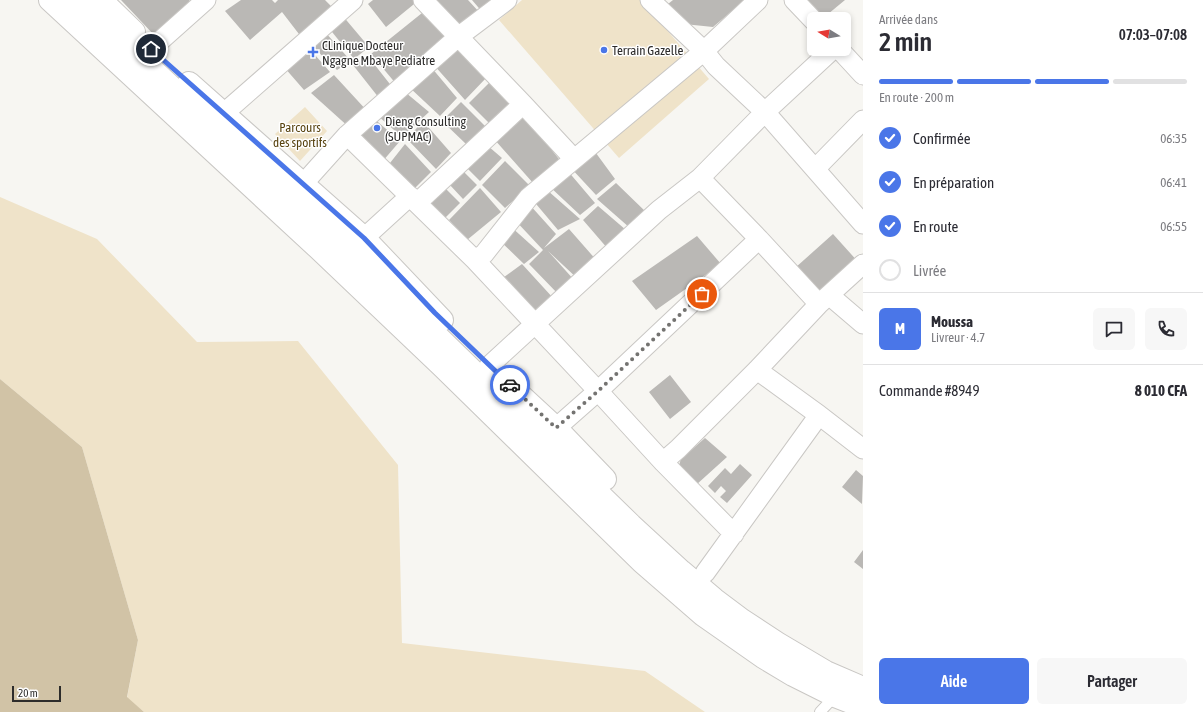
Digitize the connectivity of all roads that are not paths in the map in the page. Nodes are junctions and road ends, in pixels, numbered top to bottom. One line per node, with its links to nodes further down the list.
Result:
1 (50, 0): 48 (main road)
2 (77, 0): 33 (main road)
3 (101, 0): 13 (main road)
4 (353, 0): 20 (street)
5 (423, 0): 12 (street)
6 (506, 0): 12 (street)
7 (650, 0): 14 (street)
8 (758, 0): 14 (street)
9 (794, 0): 11 (street)
10 (200, 2): 13 (street)
11 (807, 14)
12 (458, 36): 18 (street); 22 (street)
13 (151, 49): 20 (main road)
14 (704, 51): 19 (street); 23 (street)
15 (826, 56): 19 (street)
16 (845, 56): 17 (street)
17 (863, 75)
18 (523, 104): 23 (street); 27 (street)
19 (765, 112): 24 (street); 25 (street)
20 (223, 114): 26 (main road)
21 (863, 120): 24 (street)
22 (347, 135): 26 (street); 27 (street)
23 (574, 159): 32 (street)
24 (815, 169): 29 (street)
25 (700, 178): 31 (street); 36 (street)
26 (303, 184): 28 (main road)
27 (413, 200): 30 (street); 32 (street)
28 (324, 203): 30 (main road); 33 (main road)
29 (863, 224)
30 (364, 238): 38 (main road)
31 (759, 239): 35 (street); 40 (street)
32 (475, 260): 36 (street)
33 (360, 261): 47 (main road)
34 (863, 264): 35 (street)
35 (824, 300): 37 (street); 39 (street)
36 (535, 324): 38 (street); 40 (street)
37 (863, 324)
38 (489, 366): 42 (main road)
39 (757, 370): 41 (street); 44 (street)
40 (598, 391): 42 (street); 44 (street)
41 (819, 415): 43 (street); 45 (street)
42 (556, 428): 46 (main road)
43 (863, 449)
44 (662, 462): 45 (street)
45 (734, 534): 46 (street)
46 (705, 573): 47 (main road)
47 (714, 599): 48 (main road)
48 (852, 701): 49 (lane)
49 (820, 712)

